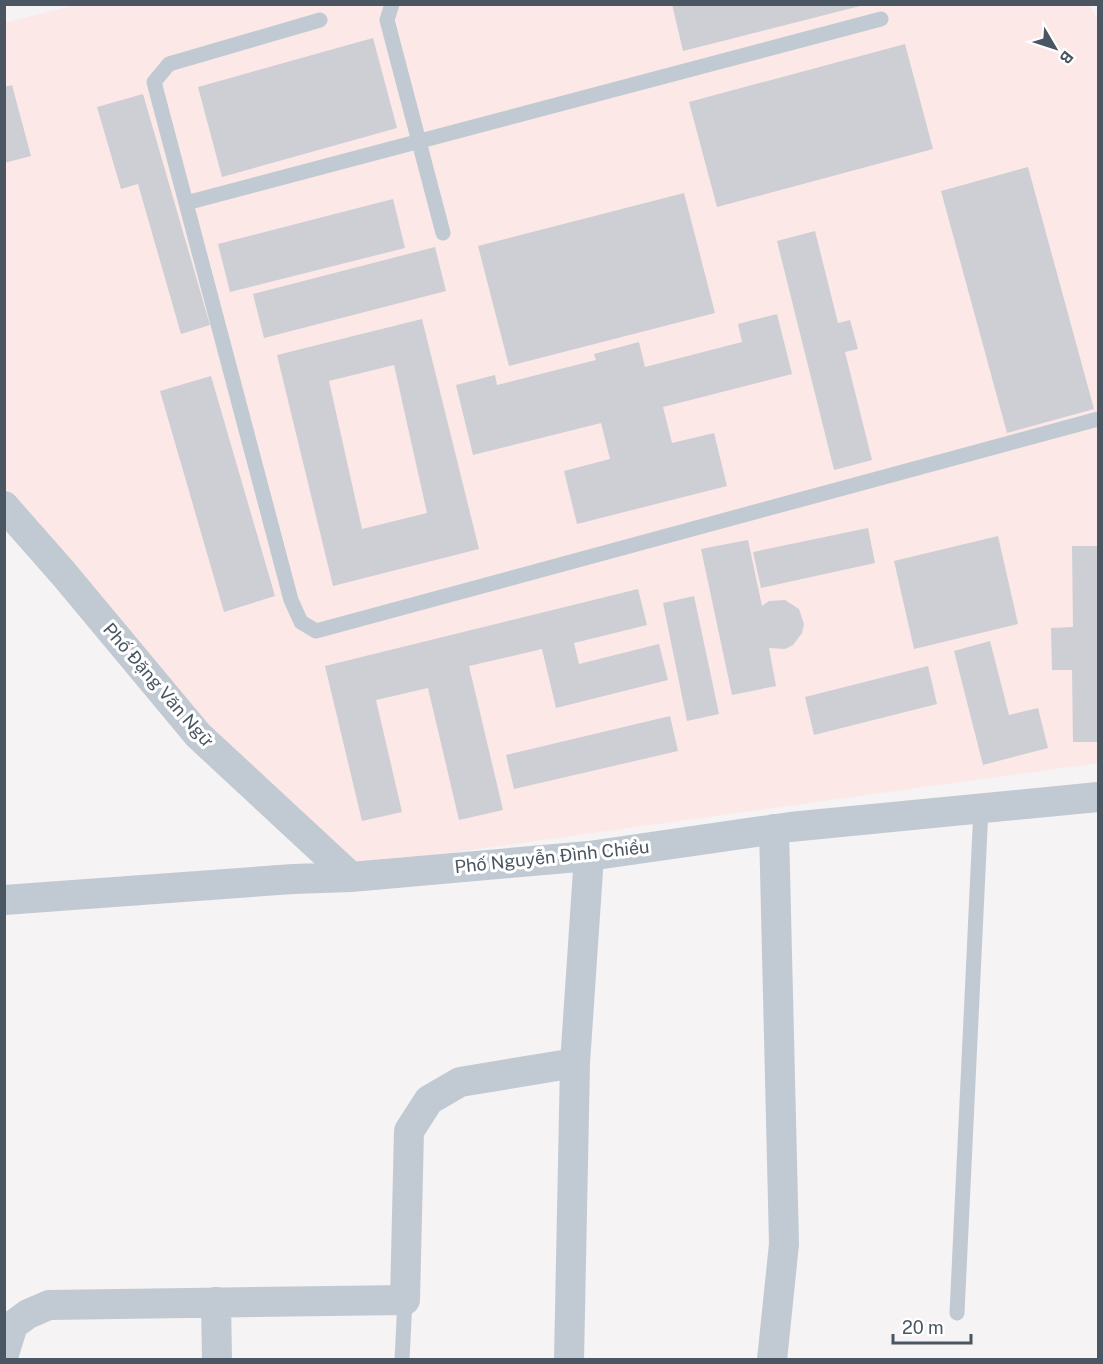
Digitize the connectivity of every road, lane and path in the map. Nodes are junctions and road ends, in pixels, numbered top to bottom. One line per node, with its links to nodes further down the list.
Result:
1 (392, 4): 4 (lane)
2 (881, 19): 4 (lane)
3 (320, 20): 5 (lane)
4 (419, 141): 5 (lane); 6 (lane)
5 (186, 203): 7 (lane)
6 (443, 233)
7 (1098, 419)
8 (4, 506): 13 (street, Phố Đặng Văn Ngữ)
9 (1098, 797): 10 (street, Phố Nguyễn Đình Chiểu)
10 (981, 808): 11 (street, Phố Nguyễn Đình Chiểu); 18 (lane)
11 (774, 829): 12 (street, Phố Nguyễn Đình Chiểu); 23 (street)
12 (589, 856): 13 (street, Phố Nguyễn Đình Chiểu); 15 (street)
13 (351, 877): 14 (street, Phố Nguyễn Đình Chiểu)
14 (4, 900)
15 (575, 1064): 16 (street); 22 (street)
16 (405, 1299): 17 (street); 21 (lane)
17 (216, 1302): 19 (street); 20 (street)
18 (957, 1313)
19 (4, 1354)
20 (216, 1359)
21 (402, 1359)
22 (569, 1359)
23 (772, 1359)

